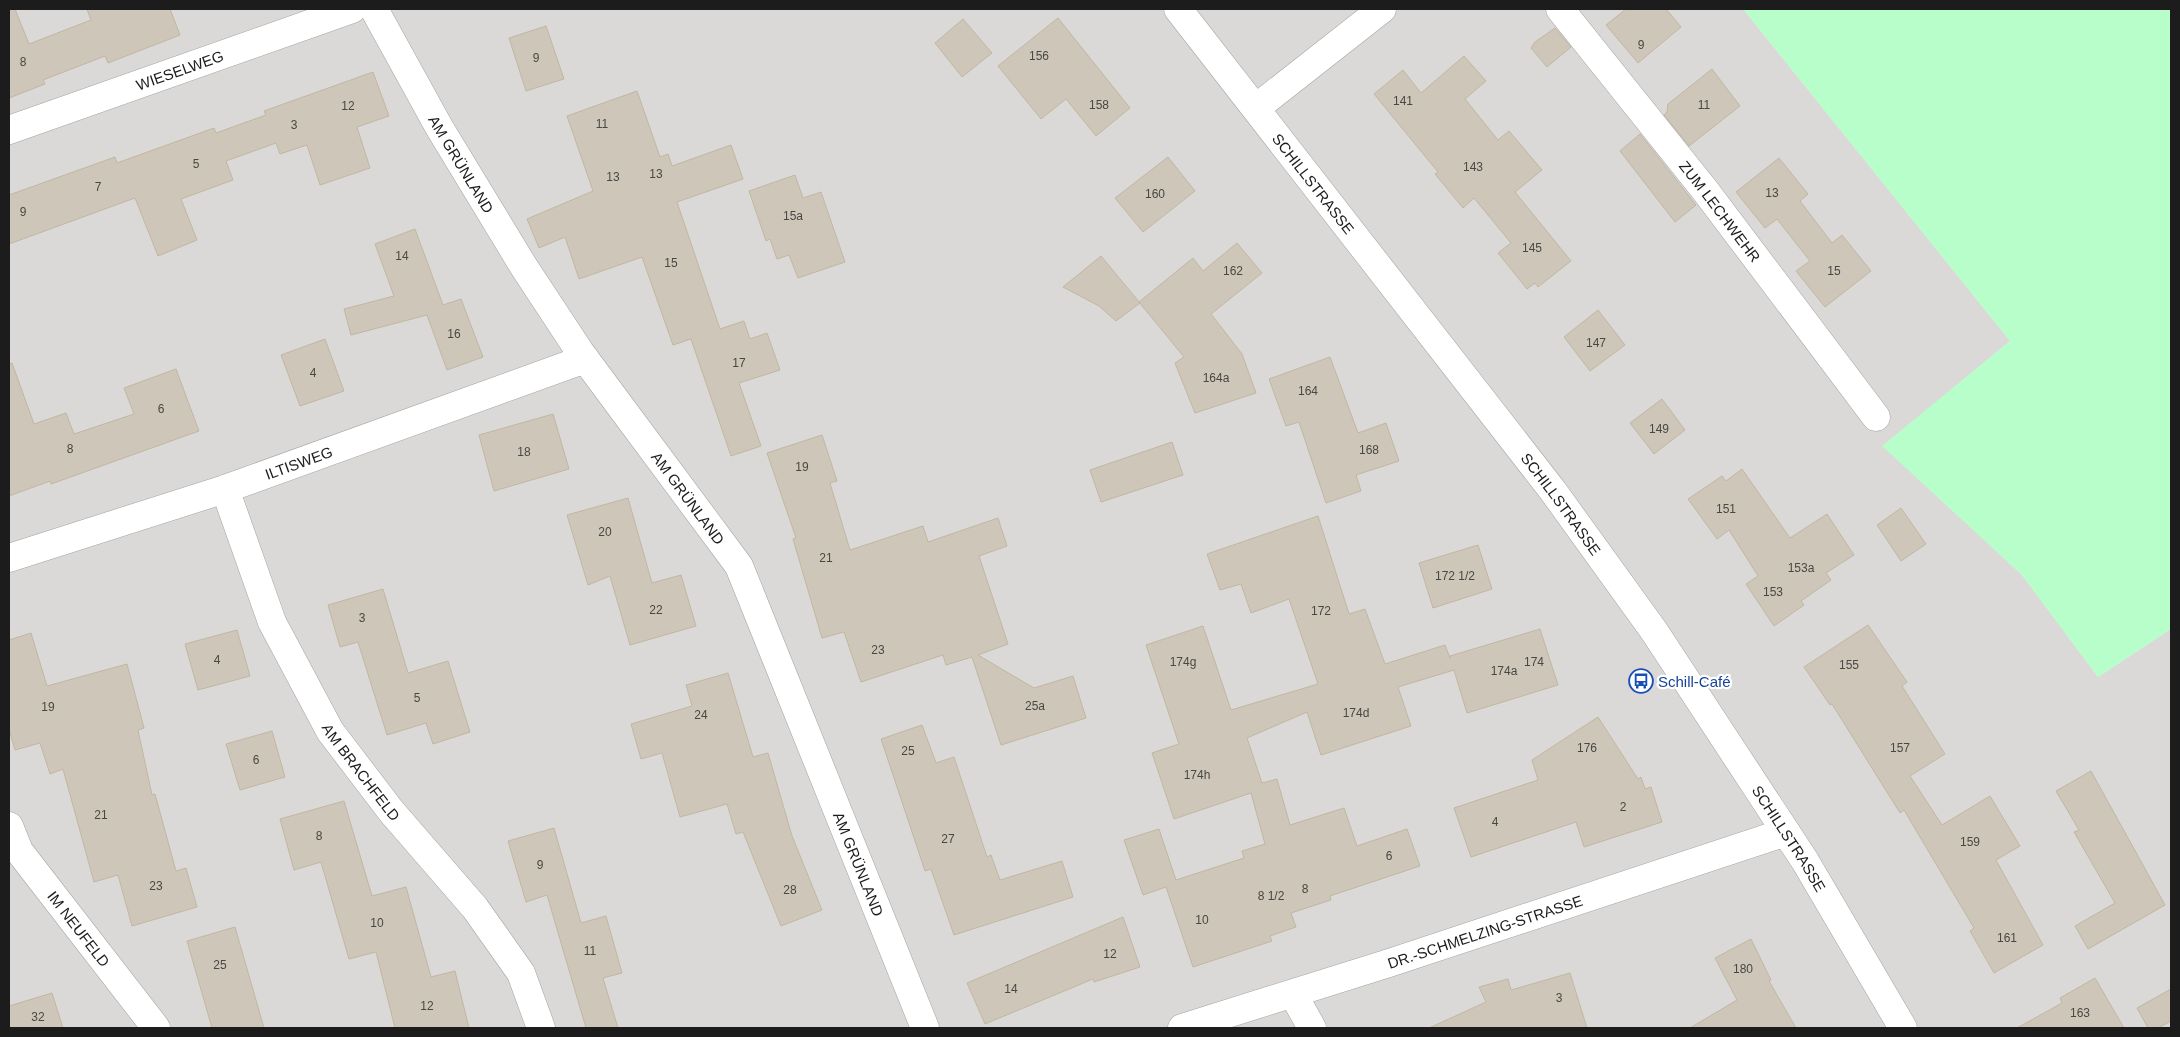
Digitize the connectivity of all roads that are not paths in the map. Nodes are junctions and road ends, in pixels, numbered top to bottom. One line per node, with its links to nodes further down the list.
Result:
1 (352, 9): 7 (street, WIESELWEG)
2 (374, 9): 8 (street, AM GRÜNLAND)
3 (1178, 9): 6 (street, SCHILLSTRASSE)
4 (1382, 9): 6 (street)
5 (1560, 9): 9 (street, ZUM LECHWEHR)
6 (1256, 108): 13 (street, SCHILLSTRASSE)
7 (9, 130)
8 (585, 359): 10 (street, ILTISWEG); 17 (street, AM GRÜNLAND)
9 (1876, 417)
10 (225, 489): 11 (street, ILTISWEG); 16 (street, AM BRACHFELD)
11 (9, 558)
12 (9, 826): 15 (street, IM NEUFELD)
13 (1786, 832): 14 (street, DR.-SCHMELZING-STRASSE); 20 (street, SCHILLSTRASSE)
14 (1293, 994): 18 (street, DR.-SCHMELZING-STRASSE); 19 (street)
15 (156, 1028)
16 (541, 1028)
17 (925, 1028)
18 (1182, 1028)
19 (1312, 1028)
20 (1903, 1028)

